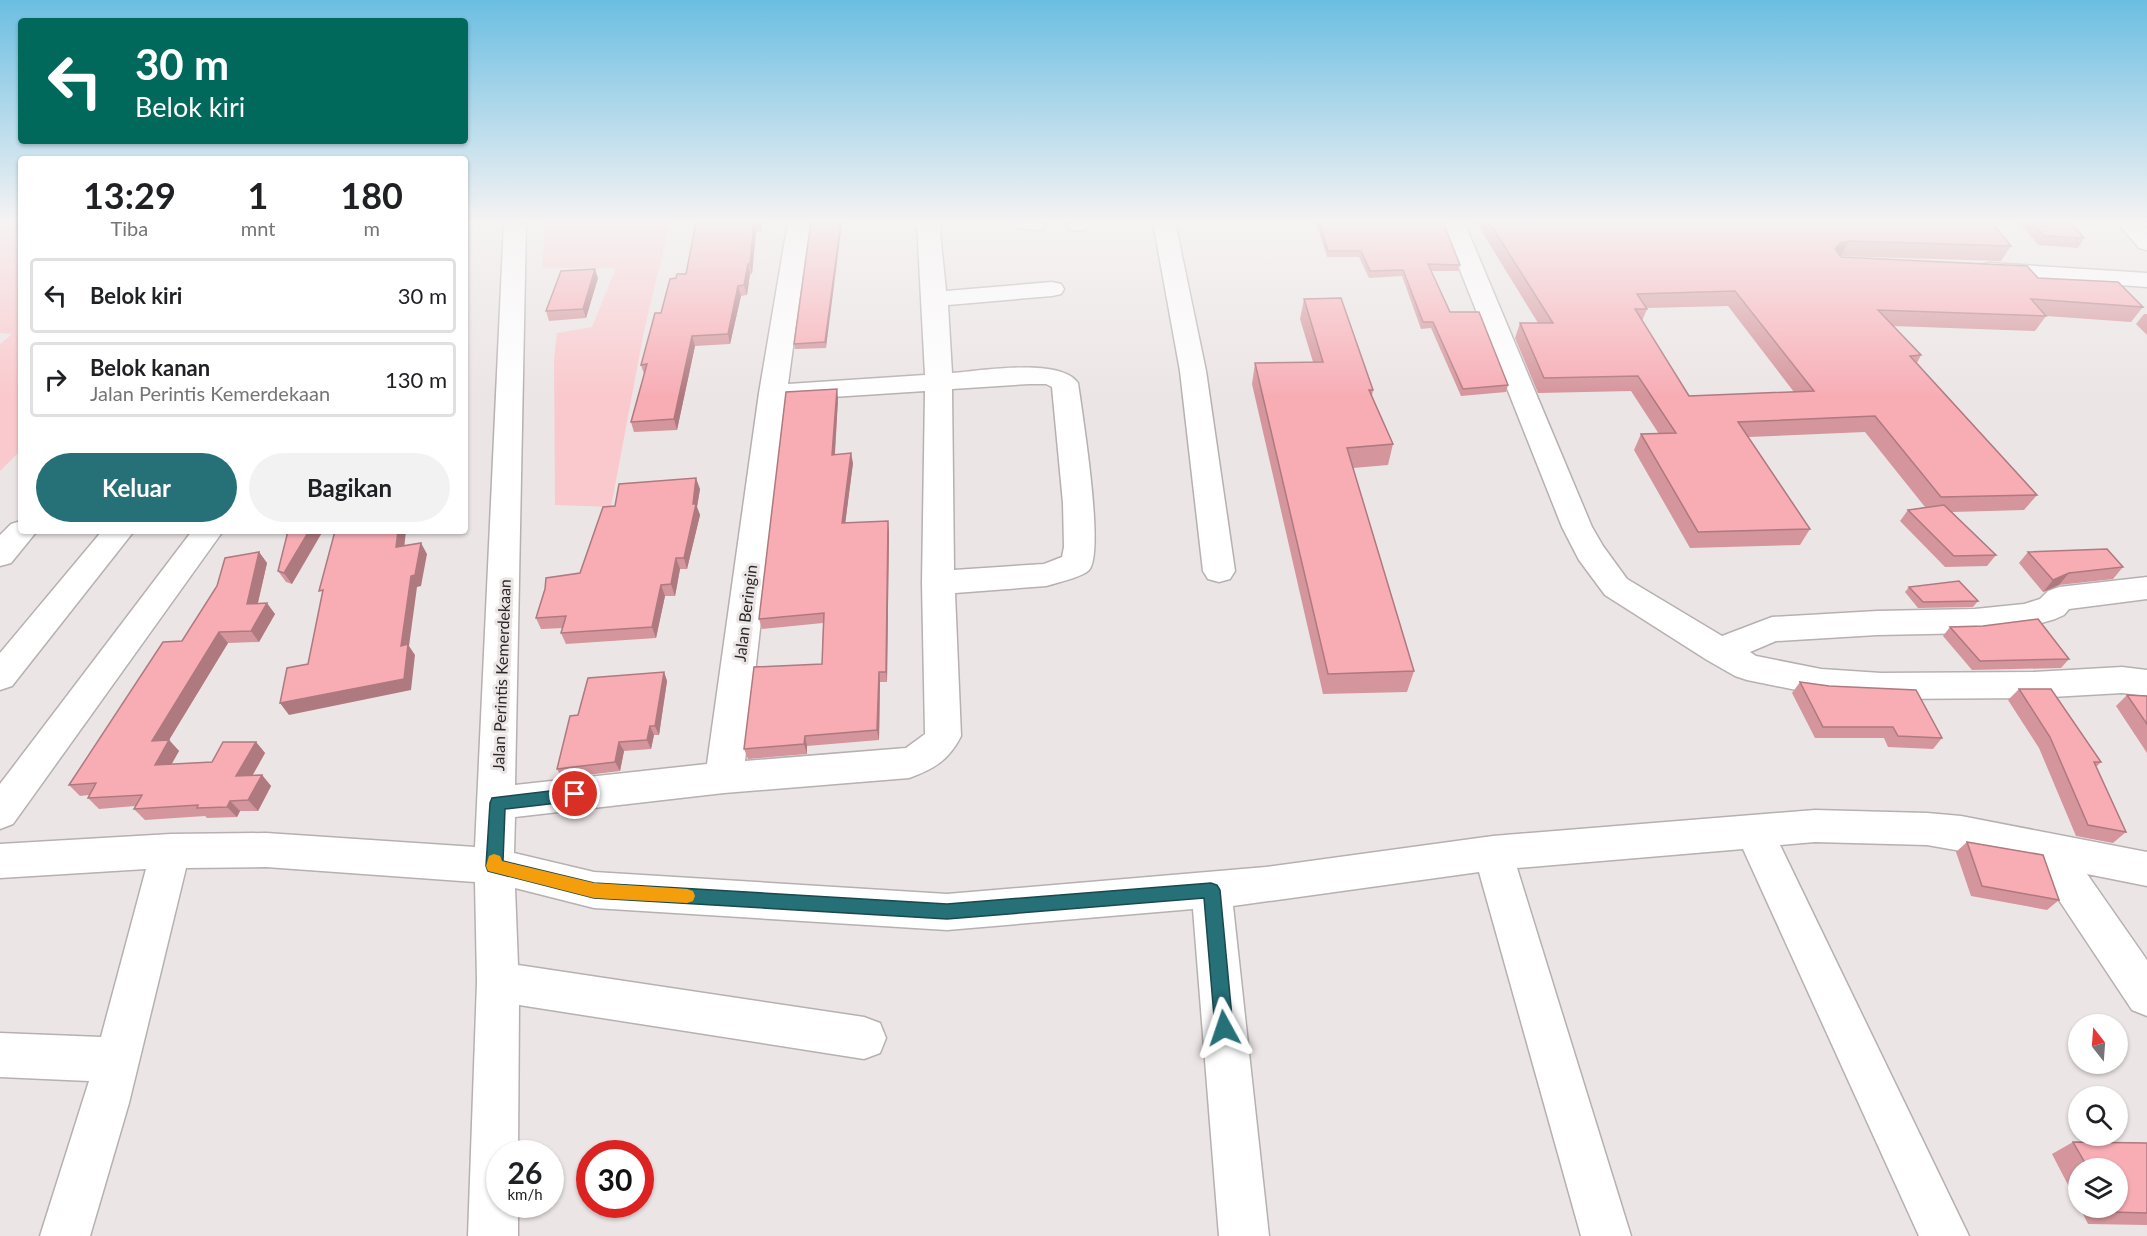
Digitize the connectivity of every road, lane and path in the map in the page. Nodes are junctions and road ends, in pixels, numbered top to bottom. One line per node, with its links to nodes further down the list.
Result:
1 (513, 280): 21 (street, Jalan Perintis Kemerdekaan)
2 (790, 280): 9 (street, Jalan Beringin)
3 (933, 280): 7 (street)
4 (1175, 280): 14 (street)
5 (1476, 280): 17 (street)
6 (1052, 289): 7 (street)
7 (935, 299): 8 (street)
8 (939, 381): 9 (street); 15 (street); 15 (street)
9 (773, 393): 20 (street, Jalan Beringin)
10 (19, 534): 13 (street)
11 (117, 534): 18 (street)
12 (206, 534): 22 (street)
13 (0, 555)
14 (1219, 571)
15 (938, 583): 20 (street)
16 (2147, 588): 17 (street)
17 (1719, 651): 19 (street)
18 (0, 677)
19 (2147, 682)
20 (724, 778): 21 (street)
21 (497, 803): 28 (street, Jalan Perintis Kemerdekaan)
22 (0, 813)
23 (1755, 833): 24 (street); 26 (street); 40 (street)
24 (2046, 848): 29 (street); 32 (street)
25 (171, 851): 27 (street); 28 (street); 35 (street)
26 (1493, 853): 30 (street); 39 (street)
27 (0, 861)
28 (494, 866): 30 (street); 31 (street, Jalan Perintis Kemerdekaan)
29 (2147, 869)
30 (1211, 890): 38 (street)
31 (498, 982): 33 (street); 37 (street, Jalan Perintis Kemerdekaan)
32 (2147, 996)
33 (864, 1038)
34 (0, 1055): 35 (street)
35 (117, 1060): 36 (street)
36 (65, 1236)
37 (493, 1236)
38 (1244, 1236)
39 (1606, 1236)
40 (1944, 1236)

